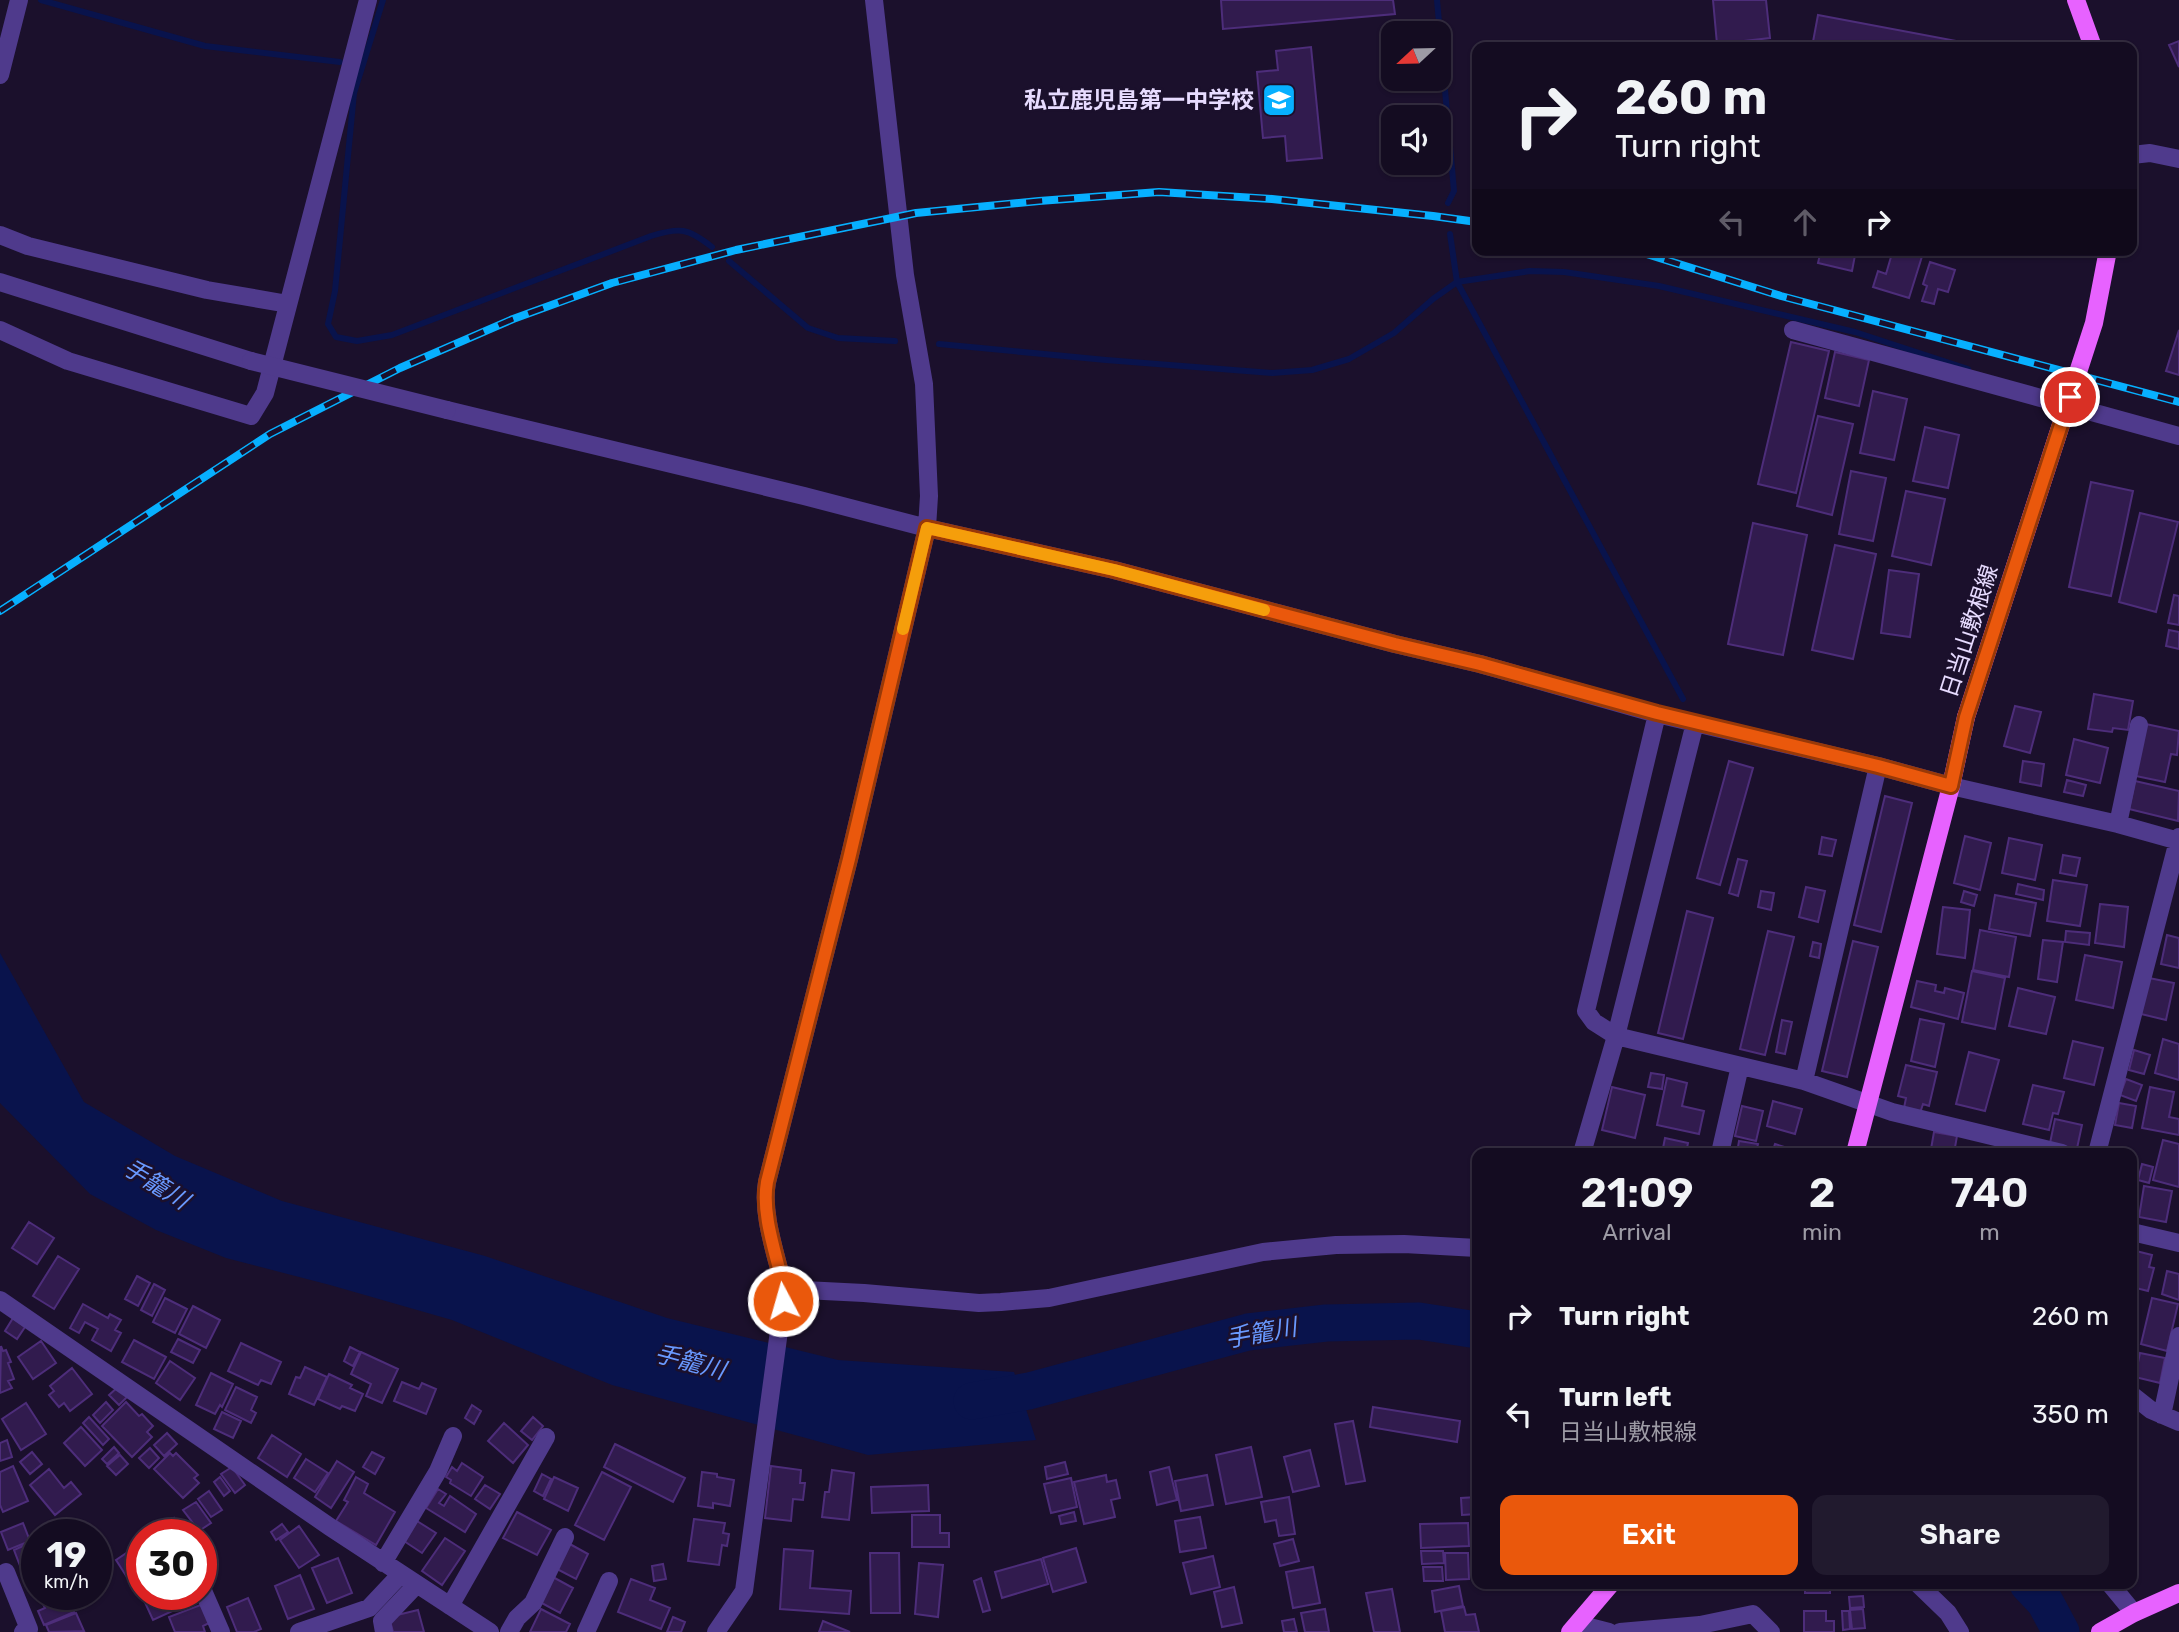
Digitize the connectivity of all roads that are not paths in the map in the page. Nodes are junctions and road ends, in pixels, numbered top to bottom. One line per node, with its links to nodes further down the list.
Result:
1 (19, 0): 6 (street)
2 (368, 0): 12 (street)
3 (874, 0): 16 (street)
4 (2076, 0): 5 (main road)
5 (2091, 42)
6 (0, 75)
7 (2137, 154): 8 (street)
8 (2179, 159)
9 (0, 235): 12 (street)
10 (2107, 256): 21 (main road, 日当山敷根線, bridge)
11 (0, 282): 16 (street, bridge)
12 (288, 304): 13 (street)
13 (0, 330)
14 (1793, 330): 15 (street)
15 (2179, 436)
16 (927, 528): 17 (street); 36 (street)
17 (1657, 713): 18 (street); 24 (street)
18 (1695, 723): 20 (street); 24 (street)
19 (2139, 725): 22 (street)
20 (1878, 766): 21 (street); 26 (street)
21 (1951, 786): 22 (street); 27 (main road, 日当山敷根線)
22 (2118, 824): 23 (street)
23 (2179, 839): 32 (street)
24 (1616, 1036): 25 (street); 28 (street)
25 (1740, 1066): 26 (street); 29 (street)
26 (1804, 1082): 27 (street)
27 (1867, 1102): 30 (main road, 日当山敷根線); 31 (street)
28 (1584, 1148)
29 (1721, 1148)
30 (1856, 1148)
31 (2041, 1148)
32 (2098, 1148)
33 (2137, 1233): 34 (street)
34 (2179, 1243)
35 (1472, 1248): 36 (street)
36 (784, 1295): 64 (street)
37 (0, 1300): 44 (street)
38 (2179, 1336): 40 (street)
39 (2137, 1399): 40 (street)
40 (2171, 1419)
41 (453, 1436): 44 (street)
42 (546, 1437): 53 (street)
43 (565, 1537): 62 (street)
44 (383, 1563): 46 (street)
45 (6, 1572): 57 (street)
46 (401, 1574): 48 (street); 59 (street)
47 (609, 1581): 63 (street)
48 (417, 1584): 53 (street); 60 (street)
49 (1607, 1589): 56 (main road)
50 (1923, 1589): 68 (street)
51 (2113, 1589): 55 (street)
52 (2179, 1593): 55 (main road)
53 (450, 1606): 61 (street)
54 (211, 1610): 58 (street)
55 (2131, 1615): 69 (main road)
56 (1574, 1628): 65 (street)
57 (27, 1631)
58 (221, 1632)
59 (299, 1632)
60 (384, 1632)
61 (490, 1632)
62 (509, 1632)
63 (586, 1632)
64 (716, 1632)
65 (1609, 1632)
66 (1620, 1632): 67 (street)
67 (1771, 1632)
68 (1960, 1632)
69 (2100, 1632)

